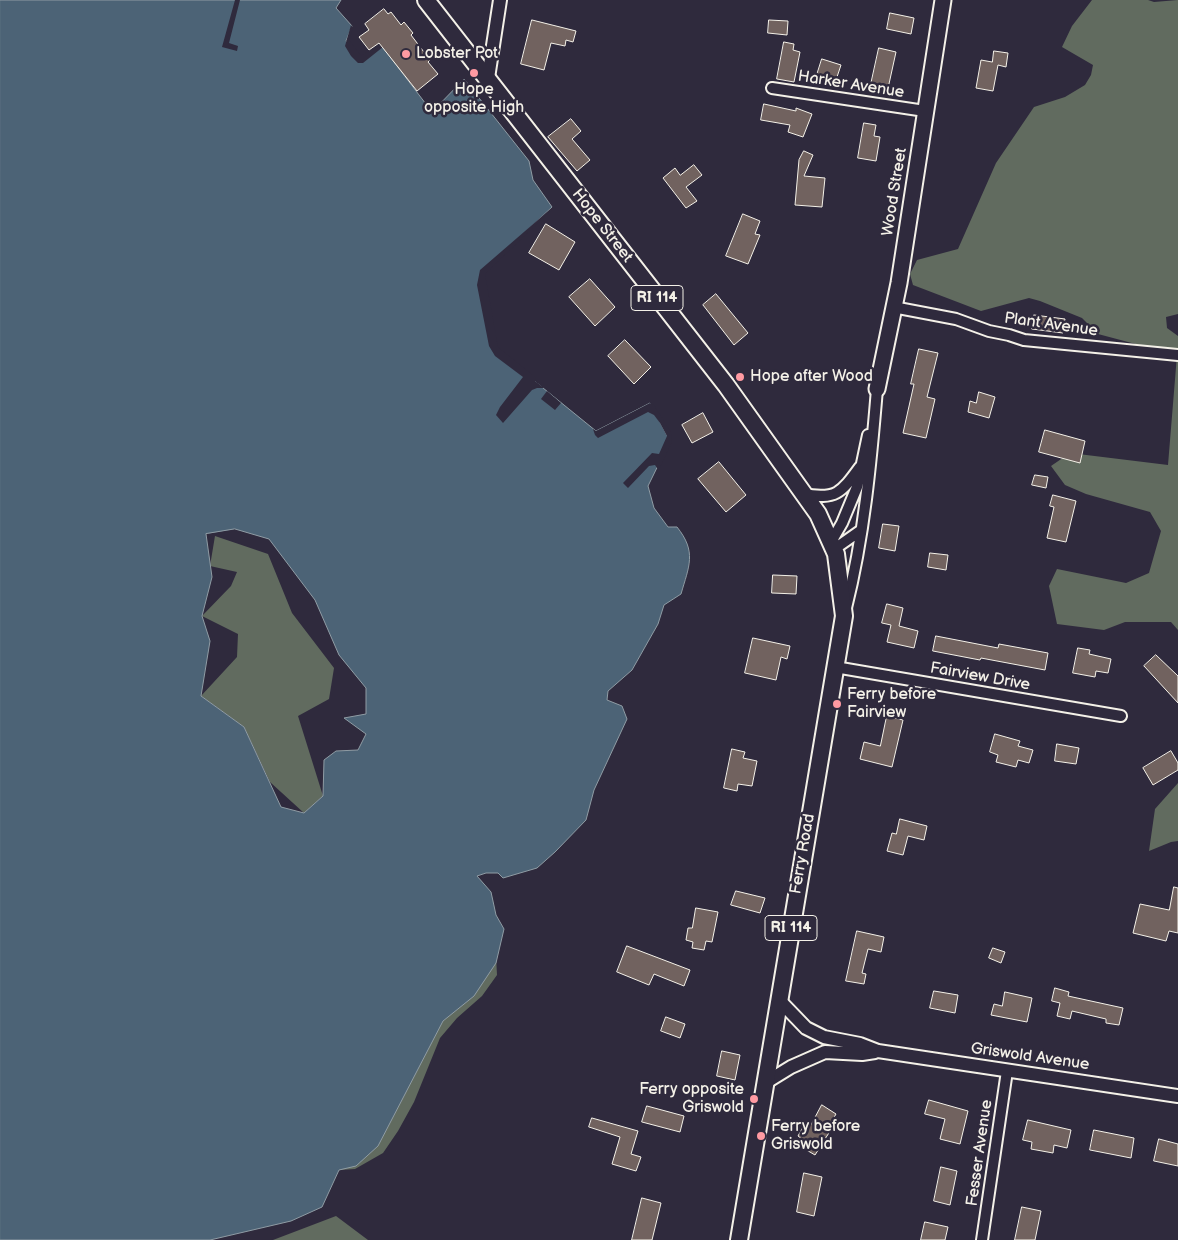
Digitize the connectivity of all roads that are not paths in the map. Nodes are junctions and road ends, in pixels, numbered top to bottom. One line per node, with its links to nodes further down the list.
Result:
1 (426, 0): 4 (main road, Hope Street / RI 114)
2 (500, 0): 4 (street)
3 (943, 0): 6 (main road, Wood Street)
4 (488, 78): 11 (main road, Hope Street / RI 114)
5 (772, 88): 6 (street, Harker Avenue)
6 (925, 111): 7 (main road, Wood Street)
7 (893, 307): 8 (street, Plant Avenue); 9 (main road, Wood Street)
8 (1178, 356)
9 (877, 389): 10 (street, Wood Street); 12 (street, Wood Street)
10 (862, 464): 11 (street, Wood Street); 13 (street, Wood Street)
11 (803, 494): 13 (main road, Hope Street / RI 114)
12 (860, 532): 13 (street); 14 (street, Wood Street)
13 (832, 546): 14 (main road, Hope Street / RI 114)
14 (844, 616): 15 (main road, Ferry Road / RI 114)
15 (835, 668): 16 (street, Fairview Drive); 17 (main road, Ferry Road / RI 114)
16 (1121, 716)
17 (779, 1000): 18 (street); 20 (main road, Ferry Road / RI 114)
18 (878, 1051): 19 (street, Griswold Avenue); 20 (street)
19 (1007, 1071): 21 (street, Griswold Avenue); 23 (street, Fesser Avenue)
20 (765, 1083): 22 (main road, Ferry Road / RI 114)
21 (1178, 1096)
22 (738, 1240)
23 (982, 1240)

